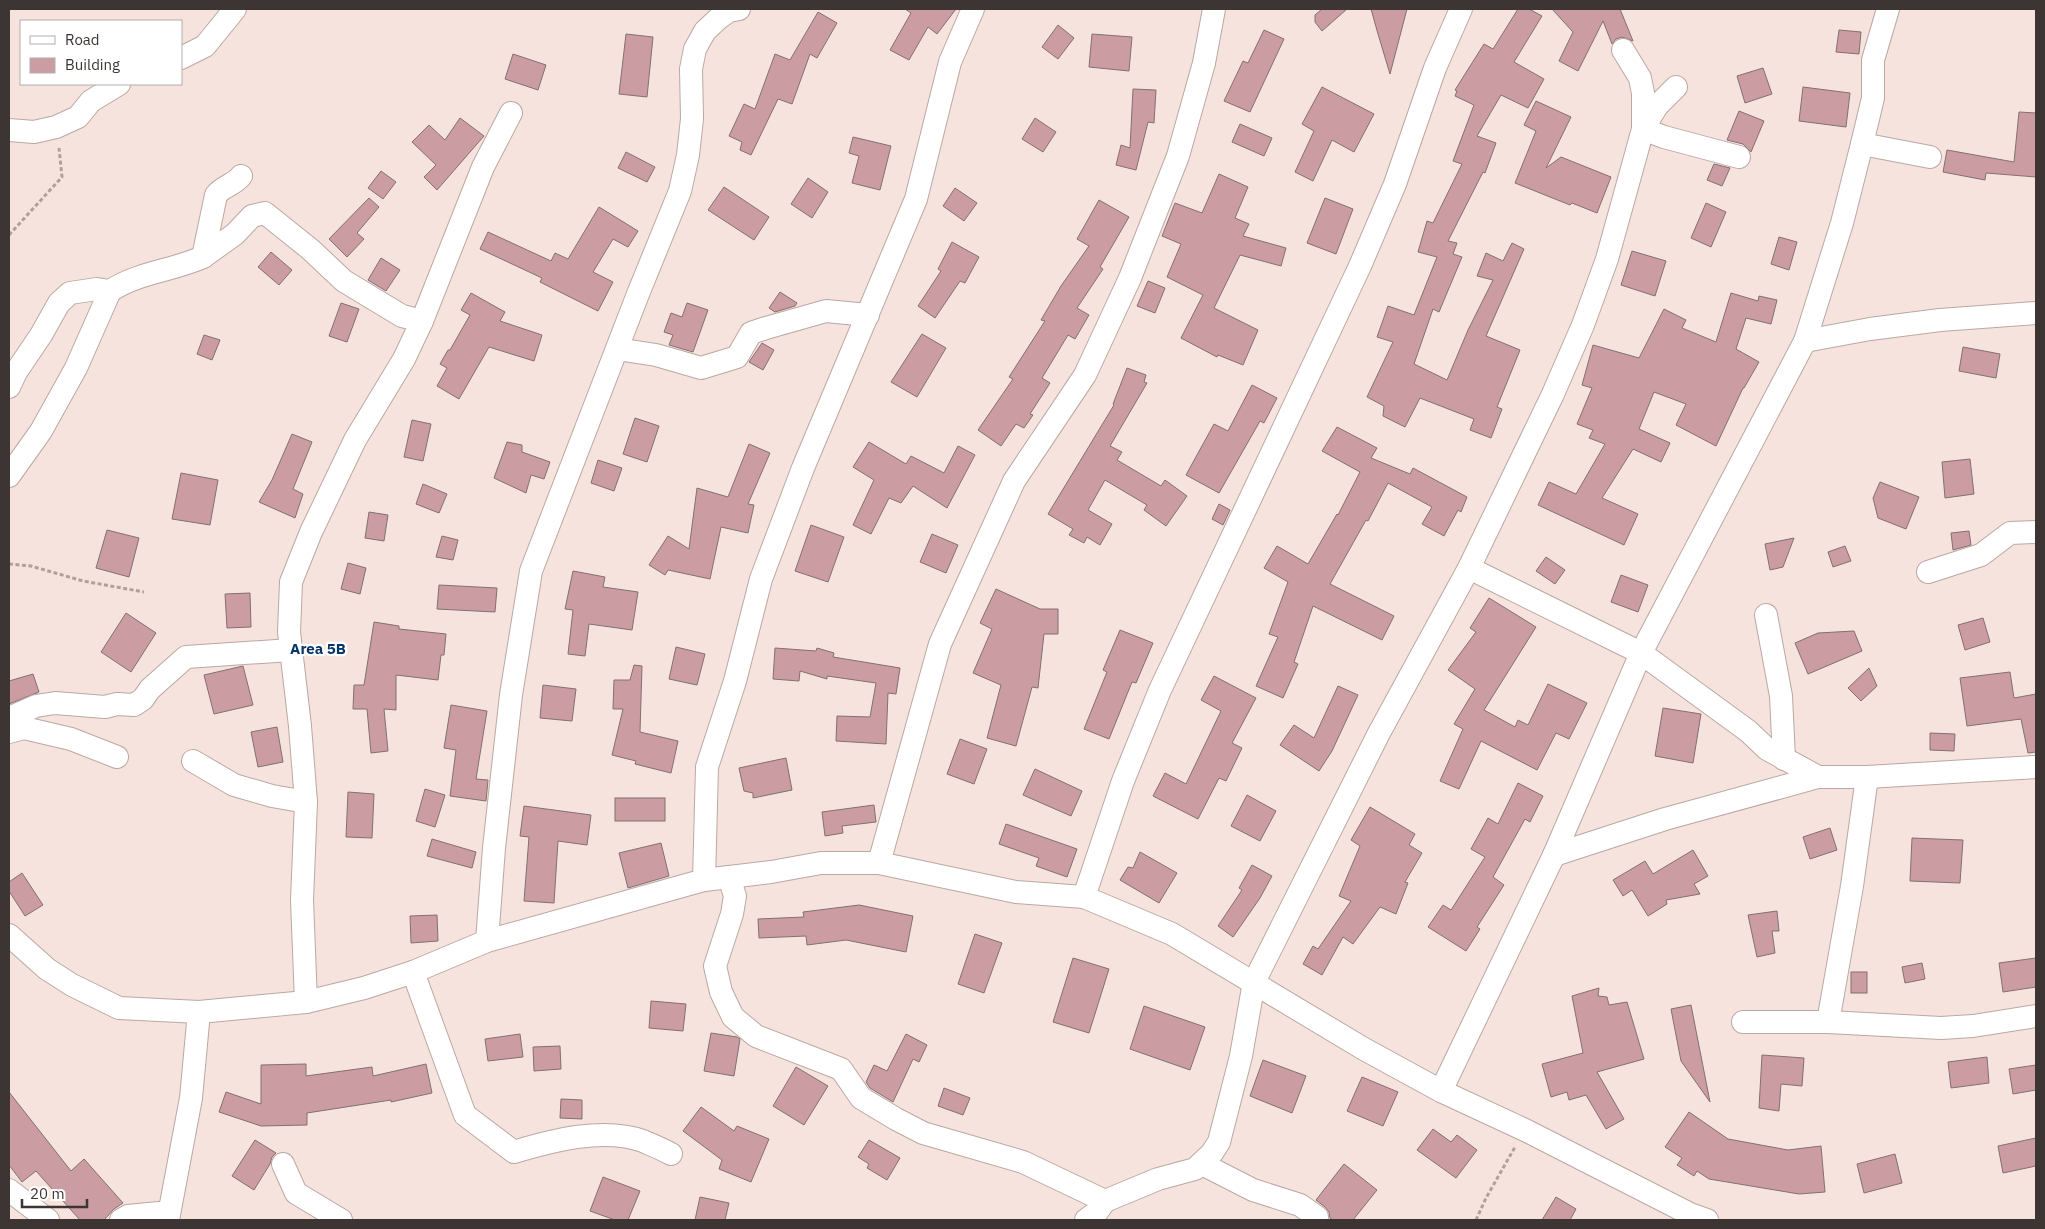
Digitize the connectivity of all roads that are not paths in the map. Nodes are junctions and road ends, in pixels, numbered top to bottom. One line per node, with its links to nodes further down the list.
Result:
1 (235, 9): 8 (street)
2 (739, 9): 24 (street)
3 (973, 9): 21 (street)
4 (1214, 9): 43 (street)
5 (1461, 9): 46 (street)
6 (1888, 9): 14 (street)
7 (1623, 50): 12 (street)
8 (182, 58)
9 (117, 85): 13 (street)
10 (1676, 87): 12 (street)
11 (511, 113): 22 (street)
12 (1643, 129): 15 (street); 28 (street)
13 (9, 130)
14 (1862, 144): 16 (street); 23 (street)
15 (1739, 157)
16 (1930, 157)
17 (241, 176): 18 (street)
18 (203, 257): 19 (street); 22 (street)
19 (110, 291): 25 (street); 26 (street)
20 (2036, 313): 23 (street)
21 (868, 315): 24 (street); 45 (street)
22 (422, 321): 31 (street)
23 (1805, 341): 32 (street)
24 (617, 349): 48 (street)
25 (9, 387)
26 (9, 476)
27 (2036, 532): 29 (street)
28 (1469, 568): 32 (street); 50 (street)
29 (1928, 572)
30 (1766, 615): 36 (street)
31 (292, 650): 33 (street); 41 (street)
32 (1641, 653): 36 (street); 42 (street)
33 (9, 718)
34 (9, 732): 35 (street)
35 (118, 757)
36 (1784, 759): 40 (street)
37 (193, 760): 41 (street)
38 (2036, 767): 39 (street)
39 (1866, 776): 40 (street); 55 (street)
40 (1818, 777): 42 (street)
41 (306, 802): 51 (street)
42 (1554, 855): 56 (street)
43 (880, 863): 44 (street); 46 (street)
44 (729, 877): 45 (street); 61 (street)
45 (704, 880): 48 (street)
46 (1084, 897): 50 (street)
47 (9, 935): 52 (street)
48 (487, 941): 49 (street)
49 (413, 972): 51 (street); 57 (street)
50 (1254, 982): 56 (street); 59 (street)
51 (306, 1002): 52 (street)
52 (199, 1012): 62 (street)
53 (2036, 1016): 55 (street)
54 (1743, 1022): 55 (street)
55 (1828, 1022)
56 (1441, 1091): 68 (street)
57 (671, 1154)
58 (282, 1164): 66 (street)
59 (1202, 1164): 61 (street); 63 (street)
60 (9, 1190): 64 (street)
61 (1105, 1201): 67 (street)
62 (169, 1216): 65 (street)
63 (1317, 1217)
64 (48, 1220)
65 (121, 1220)
66 (341, 1220)
67 (1086, 1220)
68 (1707, 1220)

